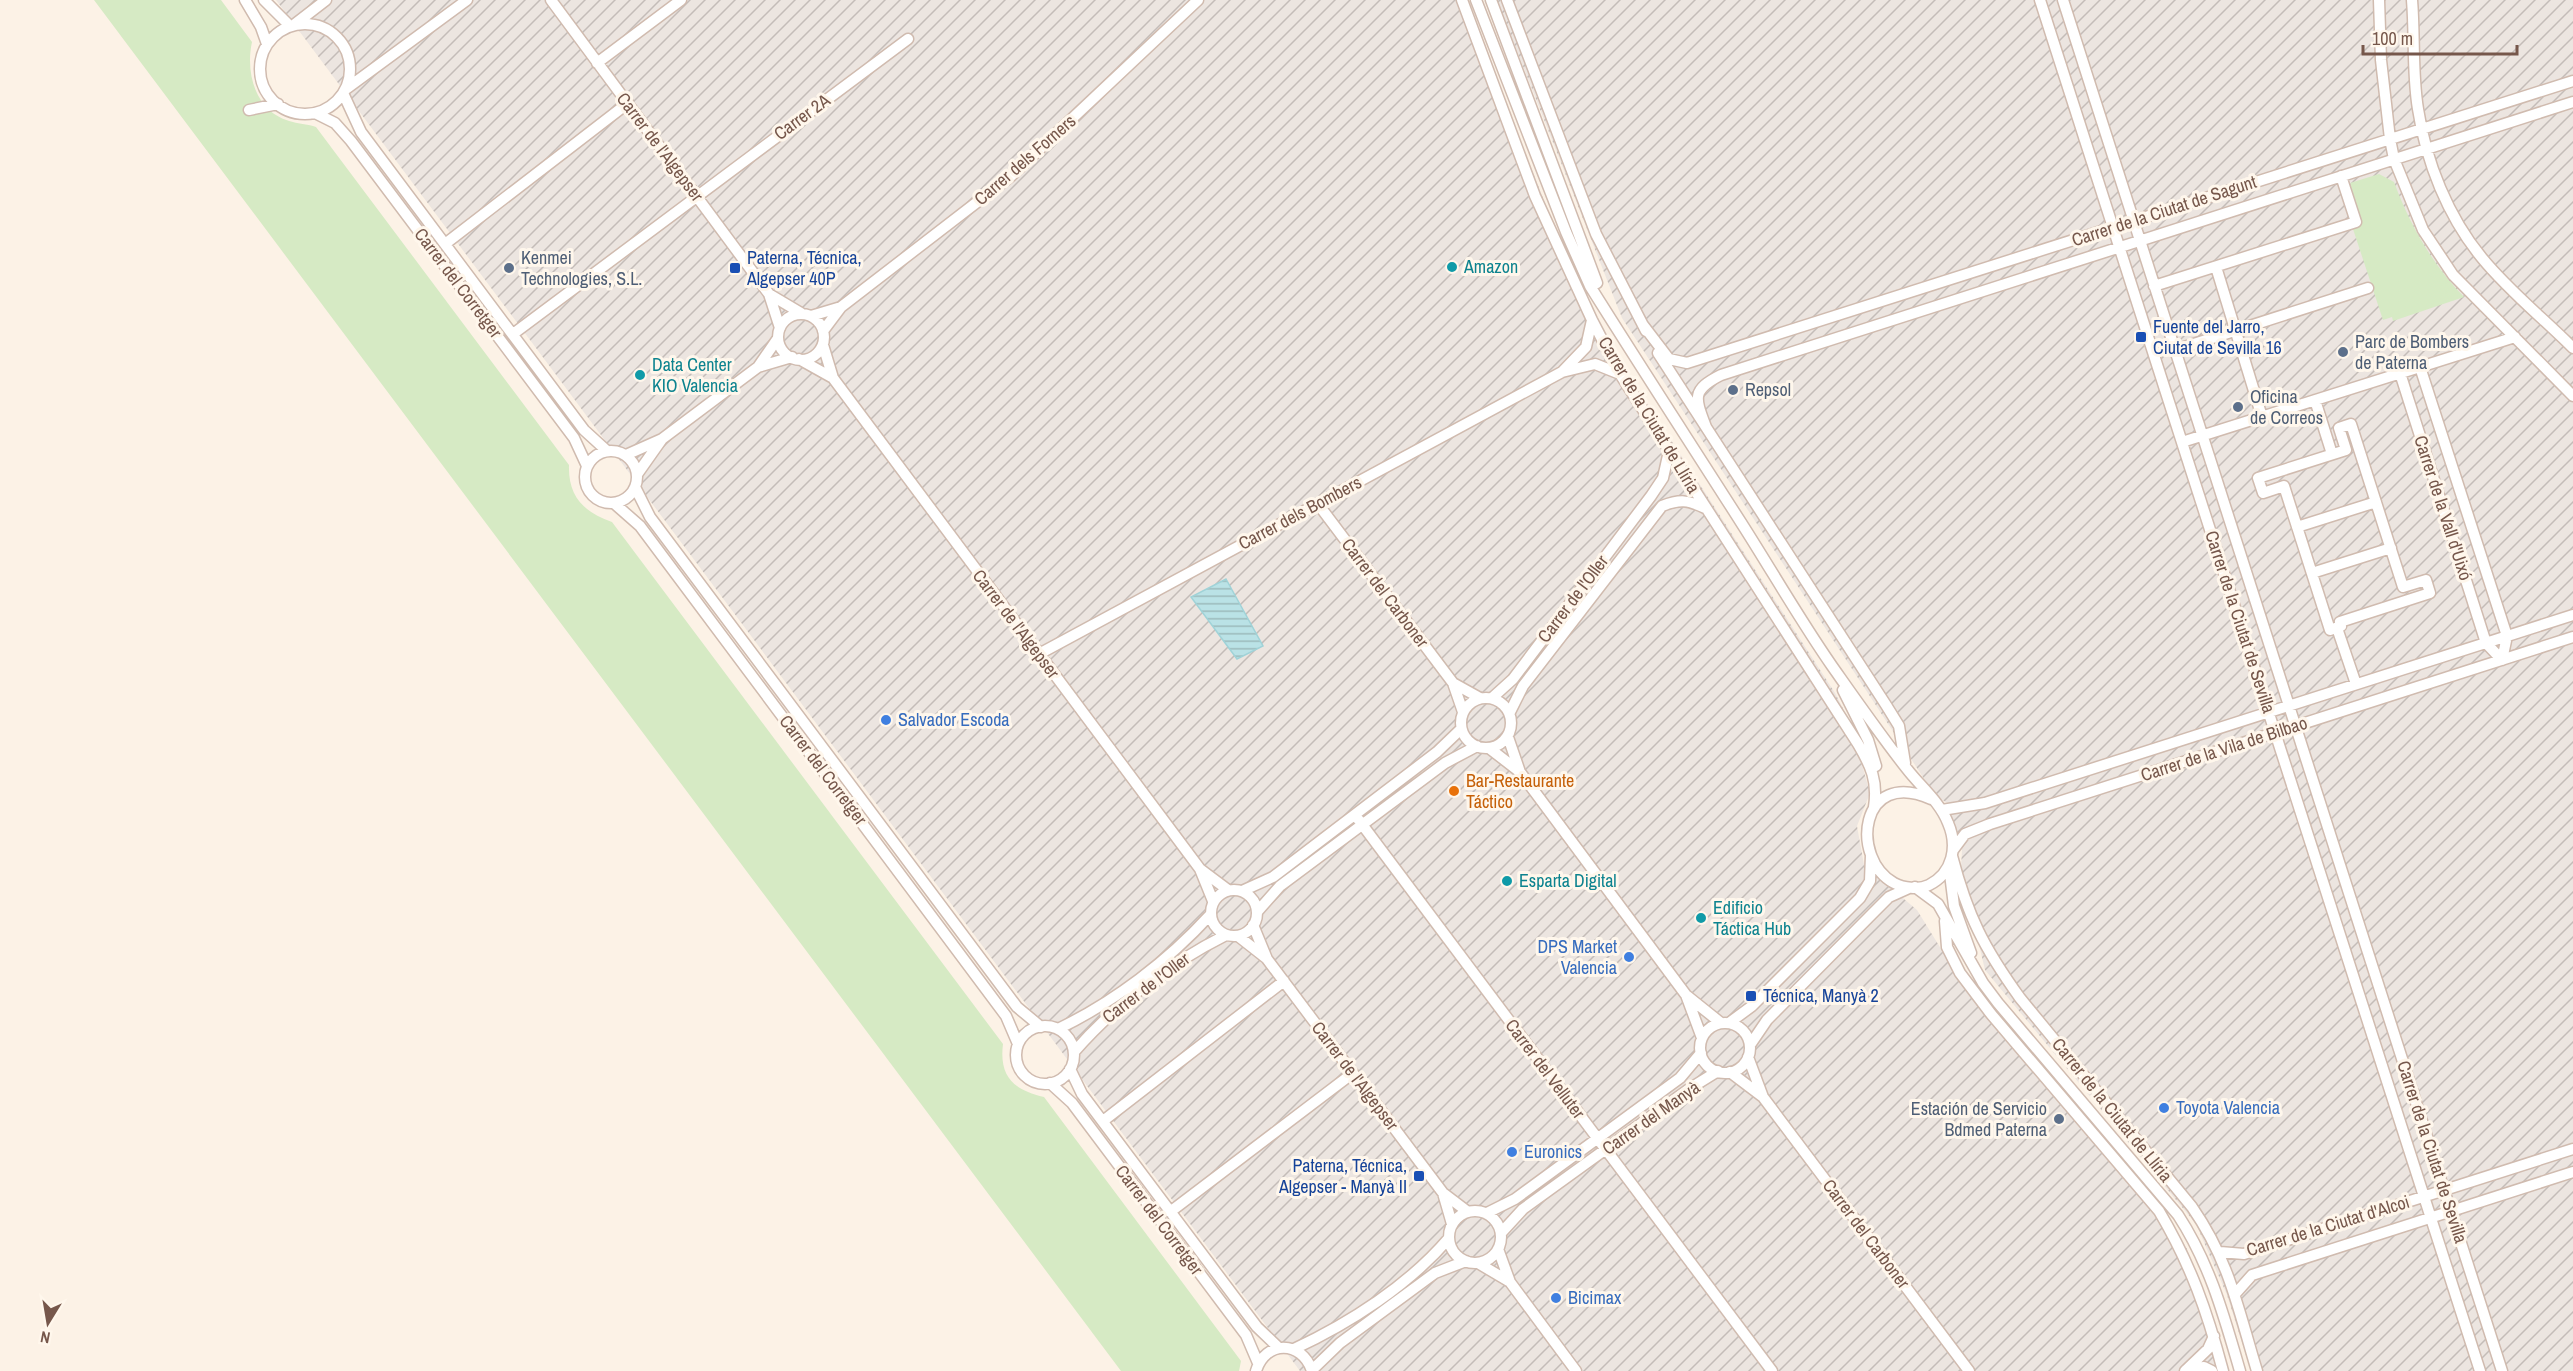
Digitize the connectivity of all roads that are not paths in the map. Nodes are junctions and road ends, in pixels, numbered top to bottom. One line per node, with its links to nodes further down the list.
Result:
1 (245, 0): 18 (street)
2 (264, 0): 16 (street)
3 (326, 0): 16 (street)
4 (467, 0): 23 (street)
5 (550, 0): 19 (street, Carrer de l'Algepser)
6 (681, 0): 19 (street)
7 (1198, 0): 44 (street, Carrer dels Forners)
8 (1462, 0): 34 (street, Carrer de la Ciutat de Llíria)
9 (1476, 0): 20 (street, Carrer de la Ciutat de Llíria)
10 (1491, 0): 47 (street, Carrer de la Ciutat de Llíria)
11 (1507, 0): 48 (street)
12 (2040, 0): 36 (street, Carrer de la Ciutat de Sevilla)
13 (2062, 0): 35 (street, Carrer de la Ciutat de Sevilla)
14 (2379, 0): 29 (street)
15 (2412, 0): 28 (street)
16 (292, 25): 18 (street); 23 (street)
17 (908, 39): 33 (street, Carrer 2A)
18 (267, 44): 22 (street)
19 (597, 63): 25 (street, Carrer de l'Algepser)
20 (1501, 68): 34 (street); 47 (street, Carrer de la Ciutat de Llíria)
21 (2573, 81): 28 (street, Carrer de la Ciutat de Sagunt)
22 (263, 85): 26 (street); 26 (street)
23 (345, 92): 27 (street); 38 (street, Carrer del Corretger)
24 (2573, 102): 30 (street, Carrer de la Ciutat de Sagunt)
25 (628, 103): 33 (street, Carrer de l'Algepser); 38 (street)
26 (278, 104): 27 (street)
27 (315, 113): 77 (street, Carrer del Corretger)
28 (2422, 129): 29 (street, Carrer de la Ciutat de Sagunt); 30 (street)
29 (2390, 139): 31 (street); 35 (street, Carrer de la Ciutat de Sagunt)
30 (2426, 149): 31 (street, Carrer de la Ciutat de Sagunt); 56 (street)
31 (2394, 159): 32 (street, Carrer de la Ciutat de Sagunt); 53 (street)
32 (2341, 176): 37 (street, Carrer de la Ciutat de Sagunt); 40 (street)
33 (696, 196): 43 (street, Carrer de l'Algepser); 52 (street, Carrer 2A)
34 (1547, 218): 46 (street, Carrer de la Ciutat de Llíria)
35 (2133, 221): 36 (street, Carrer de la Ciutat de Sagunt); 37 (street, Carrer de la Ciutat de Sevilla)
36 (2113, 228): 39 (street, Carrer de la Ciutat de Sevilla); 54 (street, Carrer de la Ciutat de Sagunt)
37 (2140, 240): 39 (street, Carrer de la Ciutat de Sagunt); 41 (street, Carrer de la Ciutat de Sevilla)
38 (445, 244): 52 (street, Carrer del Corretger)
39 (2119, 247): 59 (street, Carrer de la Ciutat de Sagunt); 72 (street, Carrer de la Ciutat de Sevilla)
40 (2216, 267): 41 (street); 49 (street)
41 (2154, 286): 57 (street, Carrer de la Ciutat de Sevilla)
42 (2368, 288): 49 (street)
43 (769, 294): 45 (street); 51 (street)
44 (841, 307): 45 (street, Carrer dels Forners); 50 (street, Carrer dels Forners)
45 (806, 315): 50 (street); 51 (street)
46 (1592, 320): 62 (street, Carrer dels Bombers); 64 (street, Carrer de la Ciutat de Llíria)
47 (1615, 325): 96 (street, Carrer de la Ciutat de Llíria)
48 (1643, 325): 54 (street, Carrer de la Ciutat de Sagunt); 69 (street)
49 (2235, 330): 57 (street); 68 (street)
50 (823, 331): 55 (street)
51 (779, 333): 58 (street); 61 (street)
52 (513, 334): 73 (street, Carrer del Corretger)
53 (2515, 337): 60 (street); 66 (street)
54 (1755, 342): 59 (street)
55 (822, 345): 58 (street); 65 (street)
56 (2573, 348)
57 (2175, 350): 70 (street, Carrer de la Ciutat de Sevilla)
58 (795, 358): 61 (street); 65 (street)
59 (1760, 362): 69 (street, Carrer de la Ciutat de Sagunt)
60 (2420, 367): 63 (street); 91 (street, Carrer de la Vall d'Uixó)
61 (758, 368): 71 (street)
62 (1562, 372): 64 (street, Carrer dels Bombers); 83 (street, Carrer dels Bombers)
63 (2400, 373): 67 (street); 93 (street, Carrer de la Vall d'Uixó)
64 (1620, 374): 74 (street, Carrer de la Ciutat de Llíria)
65 (833, 378): 94 (street, Carrer de l'Algepser)
66 (2573, 396)
67 (2315, 400): 68 (street); 75 (street)
68 (2262, 417): 70 (street)
69 (1706, 428): 111 (street)
70 (2202, 436): 72 (street); 101 (street, Carrer de la Ciutat de Sevilla)
71 (662, 439): 76 (street); 78 (street)
72 (2182, 442): 104 (street, Carrer de la Ciutat de Sevilla)
73 (607, 451): 76 (street); 77 (street)
74 (1669, 451): 80 (street, Carrer de l'Oller); 85 (street, Carrer de la Ciutat de Llíria)
75 (2332, 454): 81 (street); 86 (street)
76 (626, 455): 78 (street)
77 (587, 466): 82 (street)
78 (638, 473): 79 (street)
79 (636, 489): 82 (street); 138 (street, Carrer del Corretger)
80 (1651, 496): 84 (street); 100 (street, Carrer de l'Oller)
81 (2376, 502): 86 (street); 87 (street)
82 (615, 504): 141 (street, Carrer del Corretger)
83 (1318, 504): 94 (street, Carrer dels Bombers); 97 (street, Carrer del Carboner)
84 (1662, 506): 85 (street); 103 (street, Carrer de l'Oller)
85 (1706, 508): 114 (street, Carrer de la Ciutat de Llíria)
86 (2297, 527): 88 (street)
87 (2391, 548): 88 (street); 90 (street)
88 (2312, 573): 90 (street)
89 (2573, 615): 91 (street, Carrer de la Vila de Bilbao)
90 (2337, 628): 98 (street)
91 (2507, 636): 93 (street, Carrer de la Vila de Bilbao); 95 (street)
92 (2573, 637): 95 (street, Carrer de la Vila de Bilbao)
93 (2486, 643): 95 (street); 98 (street, Carrer de la Vila de Bilbao)
94 (1039, 654): 120 (street, Carrer de l'Algepser)
95 (2502, 660): 105 (street, Carrer de la Vila de Bilbao)
96 (1832, 665): 111 (street, Carrer de la Ciutat de Llíria); 114 (street, Carrer de la Ciutat de Llíria)
97 (1453, 683): 99 (street, Carrer del Carboner); 102 (street, Carrer del Carboner)
98 (2356, 684): 101 (street, Carrer de la Vila de Bilbao)
99 (1480, 698): 100 (street); 102 (street)
100 (1492, 698): 103 (street)
101 (2289, 706): 104 (street, Carrer de la Vila de Bilbao); 105 (street, Carrer de la Ciutat de Sevilla)
102 (1463, 712): 106 (street)
103 (1510, 712): 108 (street)
104 (2268, 712): 107 (street, Carrer de la Ciutat de Sevilla); 115 (street, Carrer de la Vila de Bilbao)
105 (2295, 726): 107 (street, Carrer de la Vila de Bilbao); 129 (street, Carrer de la Ciutat de Sevilla)
106 (1461, 729): 109 (street); 116 (street)
107 (2275, 733): 119 (street, Carrer de la Vila de Bilbao); 132 (street, Carrer de la Ciutat de Sevilla)
108 (1508, 736): 110 (street); 112 (street)
109 (1477, 746): 110 (street); 117 (street)
110 (1489, 748): 112 (street)
111 (1906, 768): 113 (street, Carrer de la Ciutat de Llíria)
112 (1520, 772): 136 (street)
113 (1931, 798): 114 (street); 115 (street, Carrer de la Ciutat de Llíria)
114 (1876, 804): 118 (street, Carrer de la Ciutat de Llíria)
115 (1942, 810): 119 (street, Carrer de la Ciutat de Llíria)
116 (1355, 815): 117 (street); 123 (street)
117 (1362, 825): 125 (street); 153 (street, Carrer del Velluter)
118 (1871, 855): 121 (street, Carrer de la Ciutat de Llíria); 137 (street)
119 (1952, 857): 121 (street); 135 (street, Carrer de la Ciutat de Llíria); 169 (street, Carrer de la Ciutat de Llíria)
120 (1200, 869): 122 (street); 124 (street)
121 (1912, 887): 127 (street, Carrer de la Ciutat de Llíria); 142 (street)
122 (1228, 890): 123 (street); 124 (street)
123 (1242, 891): 125 (street)
124 (1213, 901): 126 (street)
125 (1257, 912): 128 (street)
126 (1210, 915): 130 (street); 139 (street, Carrer de l'Oller)
127 (1945, 918): 135 (street, Carrer de la Ciutat de Llíria); 174 (street, Carrer de la Ciutat de Llíria)
128 (1253, 925): 131 (street); 133 (street)
129 (2361, 932): 132 (street); 157 (street, Carrer de la Ciutat de Sevilla)
130 (1226, 935): 131 (street); 143 (street, Carrer de l'Oller)
131 (1238, 936): 133 (street)
132 (2341, 939): 159 (street, Carrer de la Ciutat de Sevilla)
133 (1267, 959): 134 (street, Carrer de l'Algepser)
134 (1284, 981): 149 (street, Carrer de l'Algepser); 152 (street)
135 (1983, 983): 185 (street, Carrer de la Ciutat de Llíria)
136 (1686, 995): 137 (street); 140 (street)
137 (1725, 1023): 140 (street); 142 (street)
138 (1041, 1027): 139 (street); 141 (street)
139 (1058, 1029): 143 (street)
140 (1702, 1038): 144 (street)
141 (1018, 1044): 150 (street)
142 (1750, 1046): 145 (street)
143 (1074, 1052): 146 (street)
144 (1701, 1053): 147 (street); 153 (street, Carrer del Manyà)
145 (1748, 1057): 148 (street); 151 (street, Carrer del Carboner)
146 (1070, 1069): 150 (street); 152 (street, Carrer del Corretger)
147 (1718, 1071): 148 (street); 155 (street, Carrer del Manyà)
148 (1730, 1072): 151 (street, Carrer del Carboner)
149 (1353, 1073): 158 (street, Carrer de l'Algepser); 161 (street)
150 (1050, 1083): 177 (street, Carrer del Corretger)
151 (1763, 1097): 181 (street, Carrer del Carboner)
152 (1103, 1121): 161 (street, Carrer del Corretger)
153 (1597, 1139): 155 (street, Carrer del Velluter); 163 (street, Carrer del Manyà)
154 (2573, 1149): 157 (street, Carrer de la Ciutat d'Alcoi)
155 (1606, 1150): 166 (street, Carrer del Manyà); 180 (street, Carrer del Velluter)
156 (2573, 1172): 160 (street, Carrer de la Ciutat d'Alcoi)
157 (2444, 1190): 159 (street, Carrer de la Ciutat d'Alcoi); 160 (street, Carrer de la Ciutat de Sevilla)
158 (1443, 1193): 162 (street); 165 (street)
159 (2424, 1197): 164 (street, Carrer de la Ciutat de Sevilla); 169 (street, Carrer de la Ciutat d'Alcoi)
160 (2450, 1210): 164 (street, Carrer de la Ciutat d'Alcoi); 188 (street, Carrer de la Ciutat de Sevilla)
161 (1170, 1212): 175 (street, Carrer del Corretger)
162 (1468, 1212): 163 (street); 165 (street)
163 (1486, 1214): 166 (street)
164 (2430, 1216): 173 (street, Carrer de la Ciutat d'Alcoi); 187 (street, Carrer de la Ciutat de Sevilla)
165 (1452, 1224): 167 (street)
166 (1501, 1233): 168 (street)
167 (1449, 1238): 170 (street); 176 (street)
168 (1498, 1249): 171 (street); 172 (street)
169 (2220, 1252): 173 (street, Carrer de la Ciutat de Llíria)
170 (1466, 1261): 171 (street); 178 (street)
171 (1478, 1263): 172 (street)
172 (1510, 1282): 179 (street)
173 (2236, 1293): 186 (street, Carrer de la Ciutat de Llíria)
174 (2214, 1336): 182 (street); 184 (street, Carrer de la Ciutat de Llíria)
175 (1278, 1347): 176 (street); 177 (street)
176 (1294, 1349): 178 (street)
177 (1257, 1367)
178 (1312, 1371)
179 (1576, 1371)
180 (1772, 1371)
181 (1969, 1371)
182 (2185, 1371): 183 (street)
183 (2212, 1371)
184 (2223, 1371)
185 (2240, 1371)
186 (2257, 1371)
187 (2480, 1371)
188 (2502, 1371)

